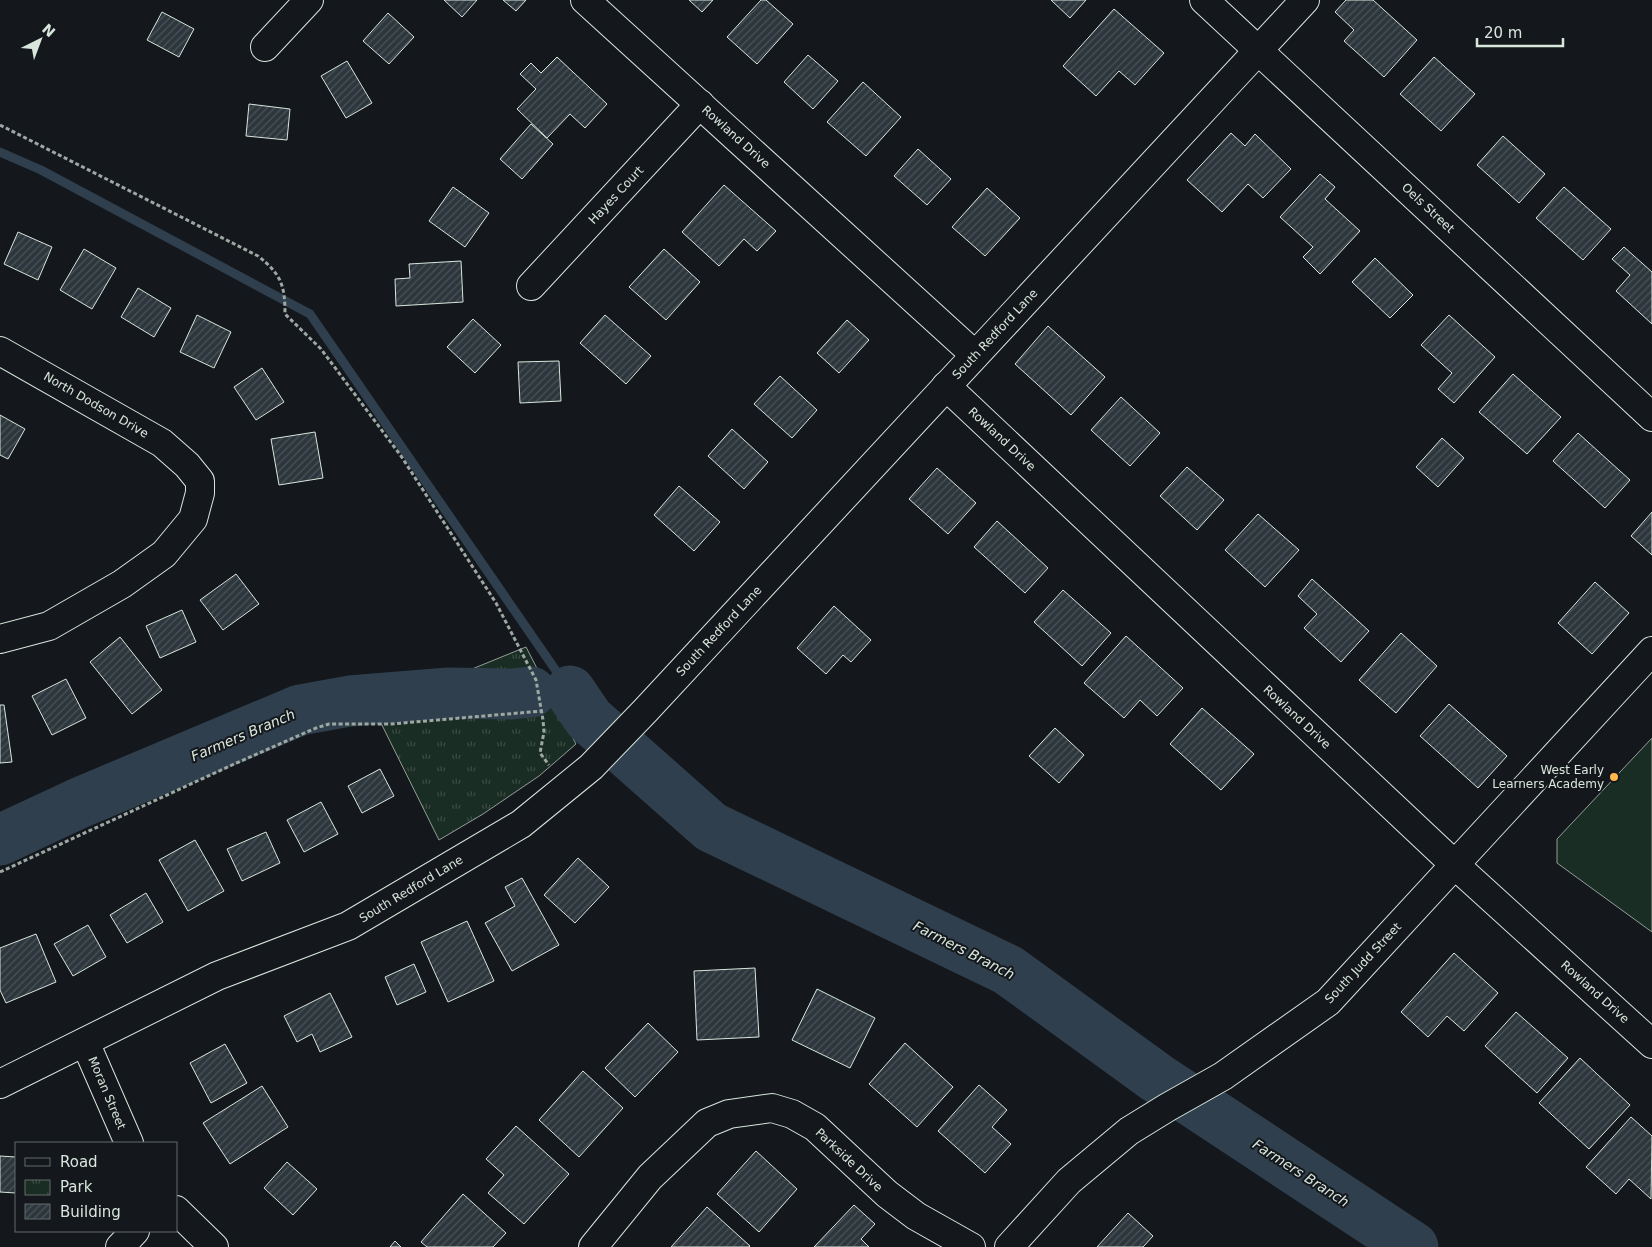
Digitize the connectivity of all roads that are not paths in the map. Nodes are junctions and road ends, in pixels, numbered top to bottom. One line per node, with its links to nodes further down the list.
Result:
1 (309, 0): 5 (street)
2 (585, 0): 7 (street, Rowland Drive)
3 (1204, 0): 6 (street, Oels Street)
4 (1305, 0): 6 (street, South Redford Lane)
5 (265, 47)
6 (1258, 50): 10 (street, South Redford Lane); 12 (street, Oels Street)
7 (700, 104): 8 (street, Hayes Court); 10 (street, Rowland Drive)
8 (532, 286)
9 (0, 352): 13 (street, North Dodson Drive)
10 (975, 355): 11 (street, South Redford Lane)
11 (946, 386): 15 (street, Rowland Drive); 16 (street, South Redford Lane)
12 (1652, 417)
13 (0, 639)
14 (1652, 651): 15 (street, South Judd Street)
15 (1454, 865): 17 (street, Rowland Drive); 26 (street, South Judd Street)
16 (85, 1042): 18 (street, South Redford Lane); 19 (street, Moran Street)
17 (1652, 1044)
18 (0, 1084)
19 (128, 1142)
20 (178, 1212): 23 (street)
21 (134, 1232): 22 (street)
22 (120, 1247)
23 (214, 1247)
24 (593, 1247): 25 (street, Parkside Drive)
25 (971, 1247)
26 (1009, 1247)

